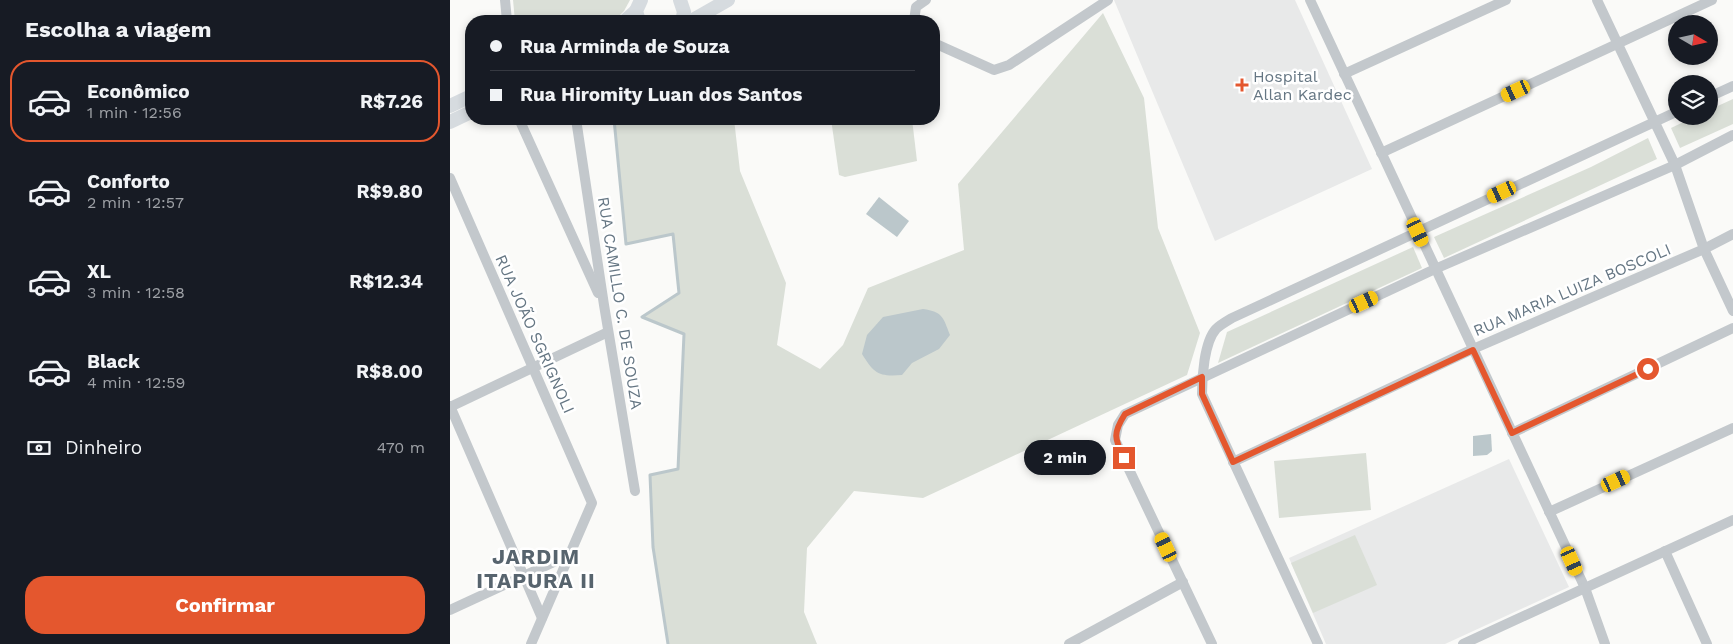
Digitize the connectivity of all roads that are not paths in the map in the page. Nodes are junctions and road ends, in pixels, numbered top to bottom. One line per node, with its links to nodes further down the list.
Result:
1 (505, 0): 10 (street)
2 (680, 0): 11 (main road)
3 (728, 0): 12 (main road)
4 (926, 0): 13 (street)
5 (1108, 0): 15 (street)
6 (1310, 0): 16 (street)
7 (1506, 0): 16 (street)
8 (1597, 0): 14 (street)
9 (1712, 0): 14 (street)
10 (506, 15)
11 (683, 15)
12 (702, 15)
13 (914, 15)
14 (1617, 44): 24 (street); 28 (street)
15 (940, 46)
16 (1344, 74): 28 (street)
17 (1733, 86): 18 (street)
18 (1718, 93)
19 (465, 99): 20 (main road)
20 (450, 106)
21 (465, 115): 23 (main road)
22 (1668, 116): 24 (street)
23 (450, 122)
24 (1654, 122): 29 (street); 31 (street)
25 (522, 125): 35 (street)
26 (577, 125): 35 (street, RUA CAMILLO C. DE SOUZA)
27 (1733, 135): 29 (street)
28 (1382, 154): 31 (street)
29 (1675, 165): 33 (street); 34 (street)
30 (450, 178): 40 (street, RUA JOÃO SGRIGNOLI)
31 (1418, 232): 34 (street); 41 (street)
32 (1733, 234): 33 (street, RUA MARIA LUIZA BOSCOLI)
33 (1704, 249): 36 (street); 39 (street, RUA MARIA LUIZA BOSCOLI)
34 (1435, 269): 39 (street); 41 (street)
35 (604, 305): 38 (street, RUA CAMILLO C. DE SOUZA)
36 (1733, 311)
37 (1733, 328): 44 (street)
38 (608, 332): 40 (street); 46 (street, RUA CAMILLO C. DE SOUZA)
39 (1473, 350): 44 (street); 45 (street, RUA MARIA LUIZA BOSCOLI)
40 (533, 369): 42 (street); 50 (street, RUA JOÃO SGRIGNOLI)
41 (1202, 377): 45 (street); 52 (street)
42 (450, 406): 51 (street)
43 (1733, 428): 47 (street)
44 (1512, 433): 47 (street)
45 (1233, 462): 59 (street)
46 (635, 491)
47 (1549, 512): 53 (street)
48 (1733, 520): 49 (street)
49 (1664, 551): 53 (street); 62 (street)
50 (569, 555): 51 (street); 55 (street)
51 (524, 576): 54 (street); 55 (street)
52 (1183, 582): 57 (street); 58 (street)
53 (1585, 588): 60 (street); 61 (street)
54 (450, 610)
55 (542, 618): 56 (street)
56 (530, 644)
57 (1069, 644)
58 (1212, 644)
59 (1318, 644)
60 (1463, 644)
61 (1605, 644)
62 (1708, 644)

